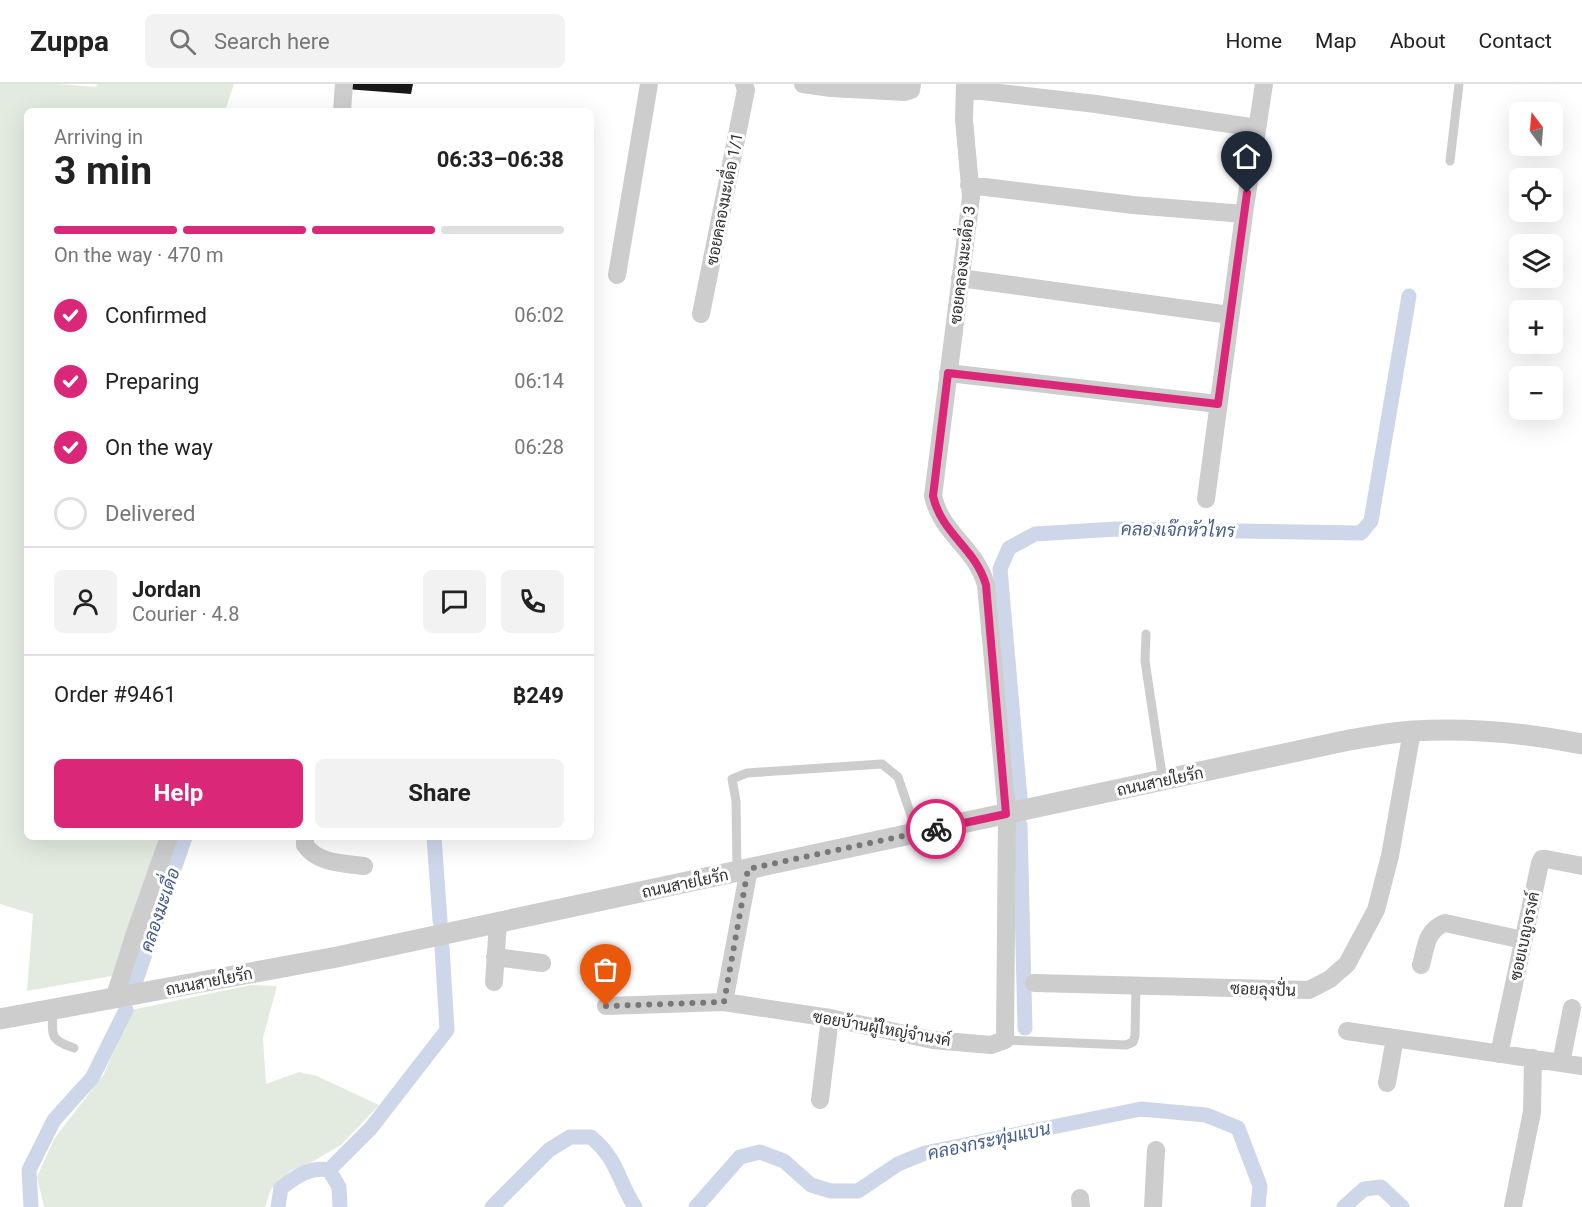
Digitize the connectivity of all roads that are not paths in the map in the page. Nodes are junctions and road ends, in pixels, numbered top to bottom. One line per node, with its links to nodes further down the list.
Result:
1 (344, 84): 9 (street)
2 (649, 84): 14 (street)
3 (744, 84): 16 (street, ซอยคลองมะเดื่อ 1/1)
4 (803, 84): 5 (street)
5 (912, 84)
6 (1264, 84): 10 (street)
7 (1459, 84): 11 (lane)
8 (965, 86): 10 (street); 12 (street, ซอยคลองมะเดื่อ 3)
9 (342, 108)
10 (1257, 128): 13 (street)
11 (1450, 160)
12 (969, 185): 13 (street); 15 (street, ซอยคลองมะเดื่อ 3)
13 (1244, 214): 17 (street)
14 (617, 275)
15 (960, 278): 17 (street); 18 (street, ซอยคลองมะเดื่อ 3)
16 (701, 314)
17 (1230, 315): 19 (street)
18 (948, 373): 19 (street); 25 (street, ซอยคลองมะเดื่อ 3)
19 (1218, 404): 20 (street)
20 (1206, 499)
21 (1146, 634): 24 (lane)
22 (1412, 731): 23 (street, ถนนสายใยรัก); 24 (street, ถนนสายใยรัก); 39 (street, ซอยลุงปั่น)
23 (1582, 744)
24 (1163, 781): 25 (street, ถนนสายใยรัก)
25 (1006, 814): 26 (street, ถนนสายใยรัก); 49 (street)
26 (917, 833): 31 (street, ถนนสายใยรัก); 31 (lane)
27 (168, 840): 40 (street)
28 (305, 840): 29 (street)
29 (364, 866)
30 (1582, 866): 33 (street, ซอยเบญจรงค์)
31 (743, 871): 32 (street, ถนนสายใยรัก); 41 (street)
32 (498, 922): 34 (street); 40 (street, ถนนสายใยรัก)
33 (1523, 940): 36 (street); 51 (street, ซอยเบญจรงค์)
34 (495, 957): 35 (street); 37 (street)
35 (542, 963)
36 (1421, 965)
37 (494, 982)
38 (1034, 983): 39 (street, ซอยลุงปั่น)
39 (1136, 985): 49 (lane)
40 (114, 999): 44 (street, ถนนสายใยรัก)
41 (724, 1002): 42 (street, ซอยบ้านผู้ใหญ่จำนงค์); 45 (street, ซอยบ้านผู้ใหญ่จำนงค์)
42 (606, 1006)
43 (1572, 1008): 53 (street)
44 (53, 1010): 46 (street, ถนนสายใยรัก); 50 (lane)
45 (830, 1018): 49 (street, ซอยบ้านผู้ใหญ่จำนงค์); 56 (street)
46 (0, 1019)
47 (1347, 1031): 48 (street)
48 (1395, 1038): 51 (street); 55 (street)
49 (1005, 1040)
50 (74, 1048)
51 (1499, 1054): 52 (street)
52 (1533, 1058): 53 (street); 58 (street)
53 (1561, 1063): 54 (street)
54 (1582, 1066)
55 (1387, 1083)
56 (820, 1100)
57 (1156, 1150): 59 (street)
58 (1513, 1206)
59 (1153, 1207)

